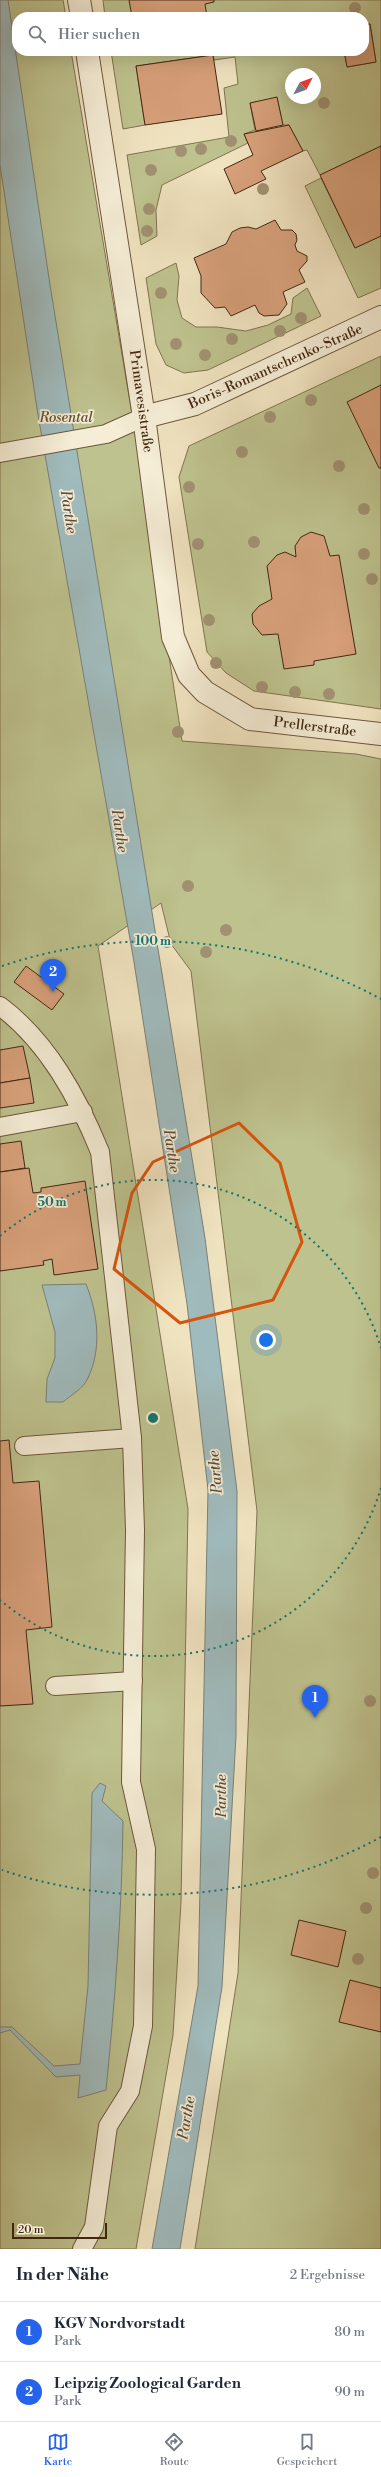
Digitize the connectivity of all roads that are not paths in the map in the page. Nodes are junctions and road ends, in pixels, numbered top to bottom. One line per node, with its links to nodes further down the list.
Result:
1 (79, 0): 2 (street)
2 (81, 12)
3 (88, 56): 5 (street, Primavesistraße)
4 (381, 317): 5 (street, Boris-Romantschenko-Straße)
5 (144, 417): 6 (lane); 7 (street, Primavesistraße)
6 (8, 451)
7 (250, 719): 8 (street, Prellerstraße)
8 (381, 734)
9 (0, 1006): 10 (lane)
10 (84, 1112): 11 (lane); 12 (lane)
11 (0, 1127)
12 (132, 1438): 13 (lane); 14 (lane)
13 (24, 1446)
14 (132, 1681): 15 (lane); 16 (lane)
15 (55, 1686)
16 (82, 2249)

